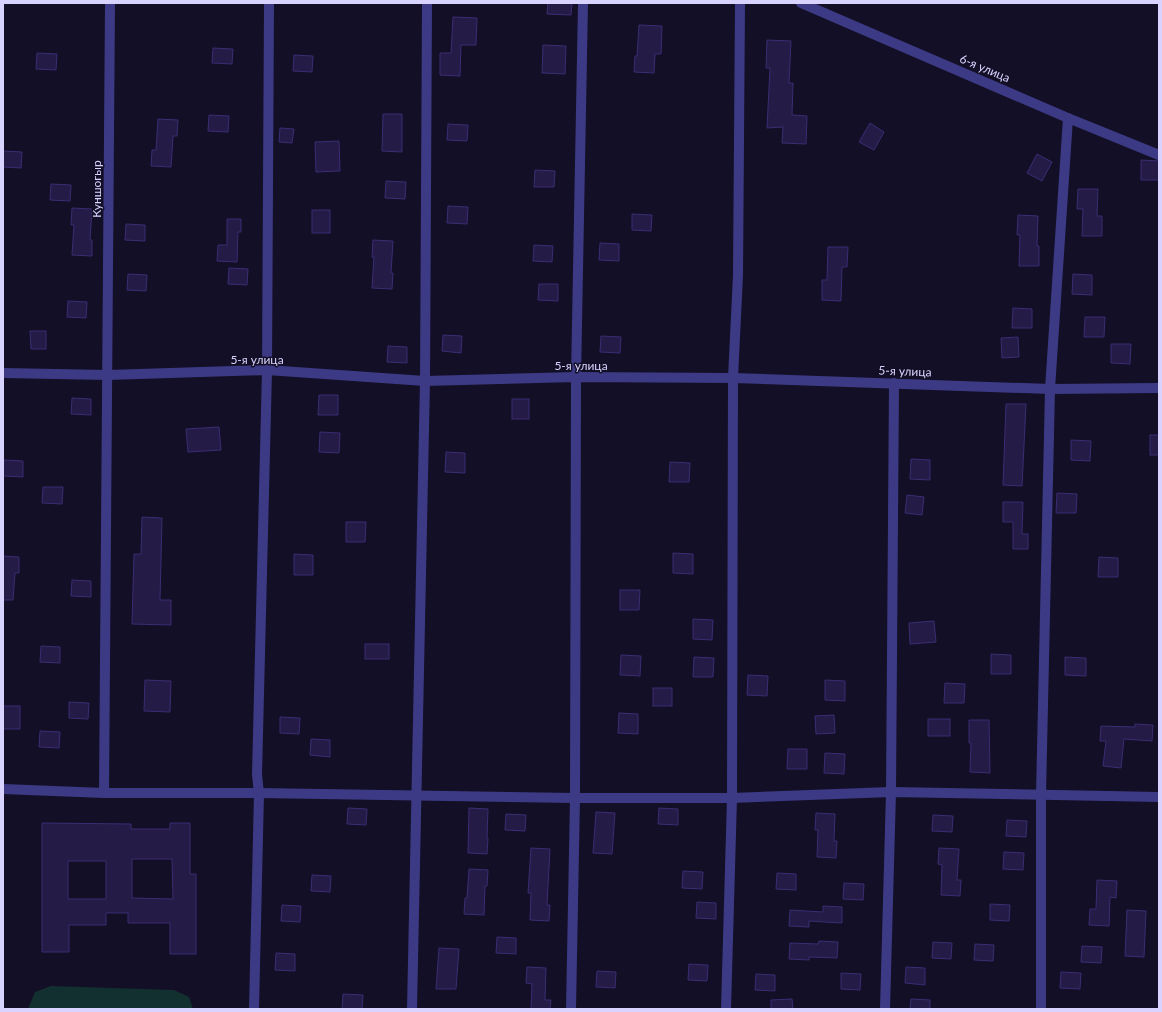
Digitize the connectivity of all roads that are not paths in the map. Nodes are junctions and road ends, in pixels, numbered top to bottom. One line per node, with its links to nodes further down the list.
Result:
1 (110, 3): 11 (street, Куншогыр)
2 (269, 3): 9 (street)
3 (427, 3): 14 (street)
4 (583, 3): 12 (street)
5 (740, 3): 13 (street)
6 (801, 3): 7 (street, 6-я улица)
7 (1068, 118): 8 (street, 6-я улица); 17 (street)
8 (1159, 155)
9 (267, 370): 11 (street, 5-я улица); 14 (street, 5-я улица); 21 (street)
10 (3, 373): 11 (street, 5-я улица)
11 (108, 374): 20 (street, Куншогыр)
12 (576, 377): 13 (street, 5-я улица); 14 (street, 5-я улица); 25 (street)
13 (733, 378): 15 (street, 5-я улица); 26 (street)
14 (425, 381): 22 (street)
15 (894, 383): 17 (street, 5-я улица); 19 (street)
16 (1159, 388): 17 (street, 5-я улица)
17 (1050, 389): 23 (street)
18 (3, 790): 20 (street)
19 (890, 792): 23 (street); 26 (street); 31 (street)
20 (104, 793): 21 (street)
21 (259, 793): 22 (street); 27 (street)
22 (417, 795): 25 (street); 28 (street)
23 (1041, 795): 24 (street); 32 (street)
24 (1159, 797)
25 (575, 798): 26 (street); 29 (street)
26 (732, 798): 30 (street)
27 (254, 1009)
28 (412, 1009)
29 (571, 1009)
30 (726, 1009)
31 (885, 1009)
32 (1041, 1009)

